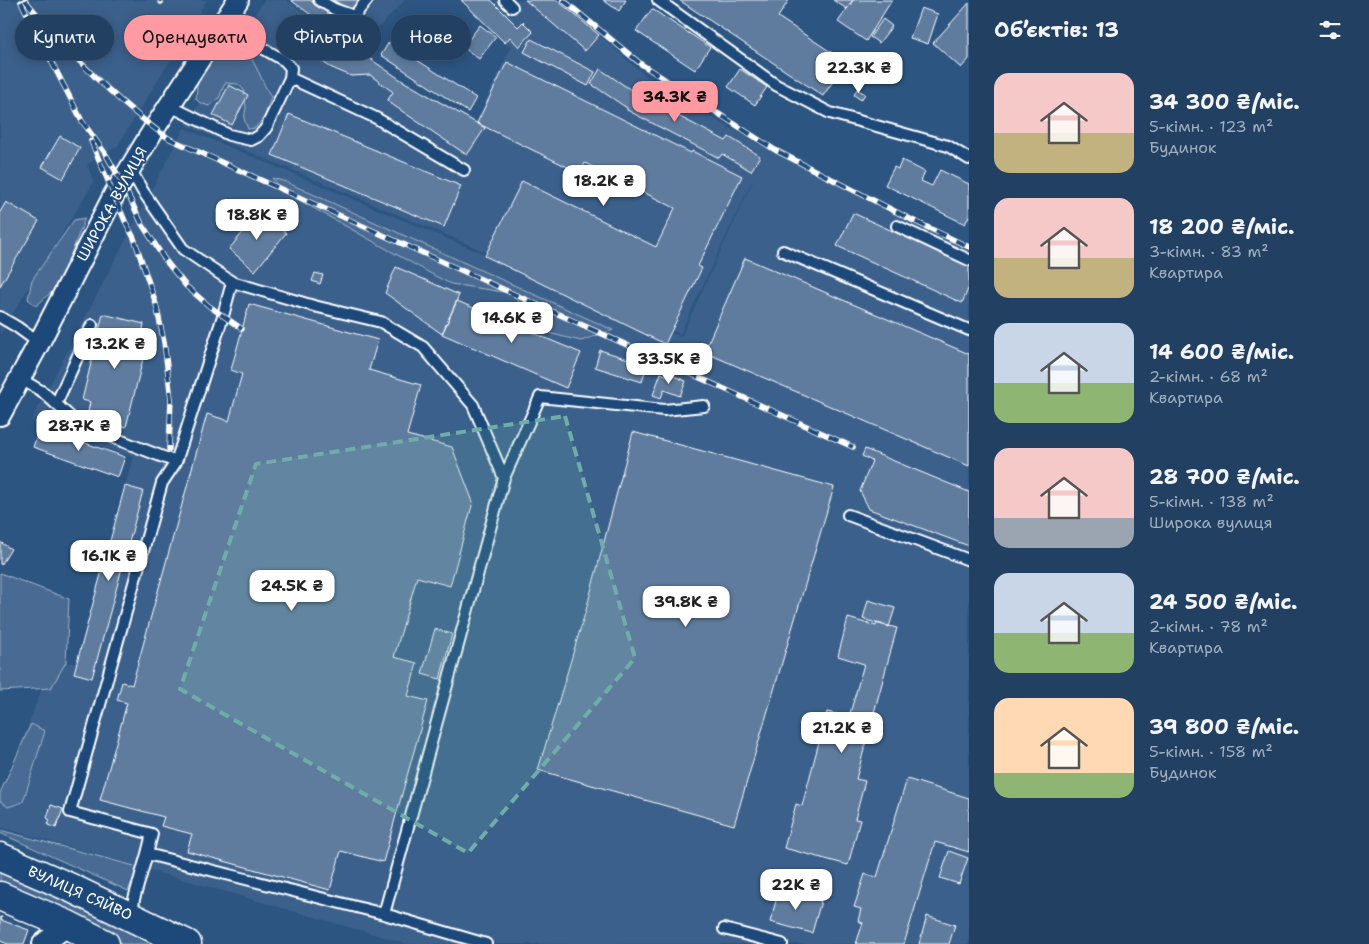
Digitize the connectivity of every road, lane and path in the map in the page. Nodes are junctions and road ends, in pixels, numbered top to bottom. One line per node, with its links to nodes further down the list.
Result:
1 (238, 0): 5 (street, ШИРОКА ВУЛИЦЯ)
2 (319, 0): 3 (lane)
3 (367, 0)
4 (658, 0): 10 (lane)
5 (228, 15)
6 (266, 50): 8 (lane)
7 (200, 60): 9 (street, ШИРОКА ВУЛИЦЯ)
8 (290, 78): 9 (lane); 12 (lane)
9 (170, 106): 11 (street, ШИРОКА ВУЛИЦЯ)
10 (969, 159)
11 (130, 168): 16 (lane); 20 (street, ШИРОКА ВУЛИЦЯ)
12 (464, 170)
13 (897, 226): 15 (lane)
14 (783, 251): 19 (lane)
15 (969, 260)
16 (232, 282): 25 (lane); 26 (lane)
17 (0, 318): 20 (lane)
18 (92, 325): 22 (lane)
19 (969, 330)
20 (39, 343): 21 (street, ШИРОКА ВУЛИЦЯ)
21 (19, 378): 22 (lane); 24 (street, ШИРОКА ВУЛИЦЯ)
22 (56, 404): 25 (lane)
23 (704, 406): 26 (lane)
24 (0, 415)
25 (176, 462): 29 (lane)
26 (504, 478): 32 (lane)
27 (848, 515): 28 (lane)
28 (969, 560)
29 (147, 854): 32 (lane); 33 (lane)
30 (0, 857): 33 (main road, ВУЛИЦЯ СЯЙВО)
31 (0, 896): 34 (main road)
32 (384, 914): 39 (lane)
33 (132, 916): 38 (main road, ВУЛИЦЯ СЯЙВО)
34 (68, 925): 36 (street); 37 (main road)
35 (724, 929): 40 (lane)
36 (43, 944)
37 (105, 944)
38 (186, 944)
39 (486, 944)
40 (782, 944)

